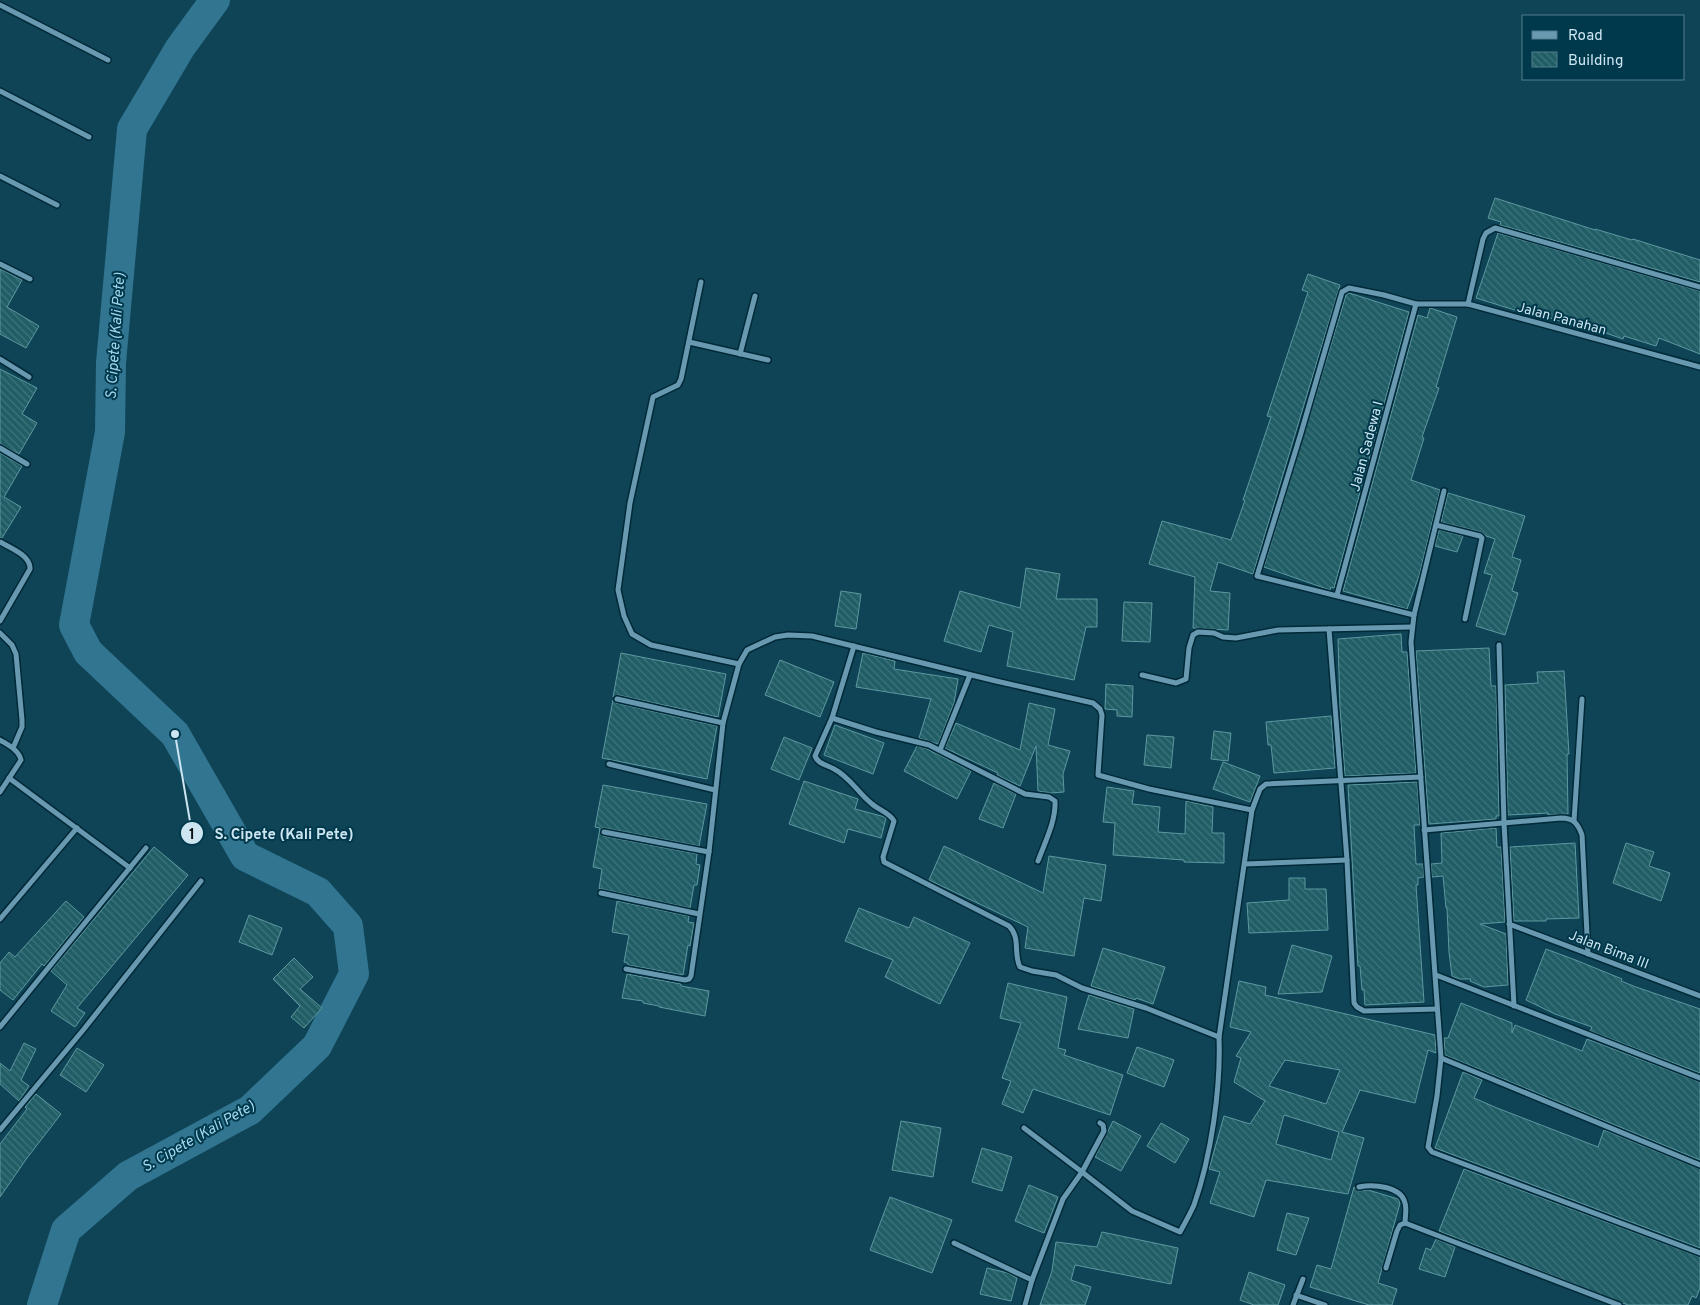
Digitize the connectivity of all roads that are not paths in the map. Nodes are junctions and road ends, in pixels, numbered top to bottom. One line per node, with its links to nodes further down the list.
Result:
1 (0, 5): 2 (street)
2 (108, 60)
3 (0, 91): 4 (street)
4 (89, 137)
5 (0, 176): 6 (street)
6 (57, 205)
7 (0, 264): 8 (street)
8 (30, 279)
9 (701, 282): 14 (street)
10 (1700, 287): 13 (street)
11 (755, 296): 15 (street)
12 (1416, 304): 13 (street, Jalan Panahan); 25 (street, Jalan Sadewa I); 25 (street, Jalan Panahan)
13 (1468, 304): 18 (street, Jalan Panahan)
14 (689, 342): 15 (street); 34 (street)
15 (740, 354): 17 (street)
16 (0, 358): 19 (street)
17 (768, 360)
18 (1700, 367)
19 (29, 377)
20 (0, 448): 21 (street)
21 (27, 464)
22 (1444, 491): 23 (street)
23 (1436, 525): 26 (street); 27 (street)
24 (0, 542): 28 (street)
25 (1337, 595): 26 (street)
26 (1414, 615): 29 (street)
27 (1465, 619)
28 (0, 621)
29 (1412, 627): 30 (street); 45 (street)
30 (1329, 629): 36 (street); 47 (street)
31 (0, 633): 42 (street)
32 (1499, 645): 52 (street)
33 (854, 646): 34 (street); 35 (street); 39 (street)
34 (739, 664): 40 (street)
35 (970, 674): 43 (street); 50 (street)
36 (1142, 675)
37 (617, 699): 40 (street)
38 (1582, 699): 51 (street)
39 (832, 718): 43 (street); 74 (street)
40 (723, 723): 48 (street)
41 (0, 740): 42 (street)
42 (12, 748): 46 (street)
43 (940, 750): 59 (street)
44 (609, 764): 48 (street)
45 (1421, 777): 47 (street); 54 (street)
46 (10, 778): 49 (street); 53 (street)
47 (1340, 782): 50 (street); 58 (street)
48 (715, 790): 57 (street)
49 (0, 792)
50 (1252, 810): 60 (street)
51 (1574, 821): 52 (street); 67 (street)
52 (1504, 824): 54 (street); 66 (street)
53 (76, 828): 61 (street); 65 (street)
54 (1424, 830): 69 (street)
55 (604, 832): 57 (street)
56 (146, 848): 61 (street)
57 (709, 852): 64 (street)
58 (1347, 860): 60 (street); 72 (street)
59 (1038, 861)
60 (1245, 864): 74 (street)
61 (130, 868): 73 (street)
62 (201, 881): 79 (street)
63 (601, 893): 64 (street)
64 (699, 914): 68 (street)
65 (0, 919)
66 (1509, 924): 67 (street, Jalan Bima III); 71 (street)
67 (1588, 954): 70 (street, Jalan Bima III)
68 (626, 969)
69 (1436, 975): 71 (street); 72 (street)
70 (1700, 996)
71 (1514, 1006): 76 (street)
72 (1438, 1009): 75 (street)
73 (0, 1027)
74 (1219, 1038): 83 (street)
75 (1441, 1058): 82 (street); 87 (street)
76 (1700, 1078)
77 (0, 1120): 79 (street)
78 (1100, 1123): 83 (street)
79 (5, 1124): 81 (street)
80 (1024, 1128): 83 (street)
81 (0, 1130)
82 (1700, 1165)
83 (1082, 1172): 90 (street)
84 (1359, 1187): 85 (street)
85 (1405, 1223): 88 (street); 95 (street)
86 (954, 1243): 90 (street)
87 (1700, 1252)
88 (1386, 1268)
89 (1303, 1279): 91 (street)
90 (1032, 1280): 92 (street)
91 (1296, 1295): 93 (street); 94 (street)
92 (1025, 1305)
93 (1293, 1305)
94 (1326, 1305)
95 (1619, 1305)

